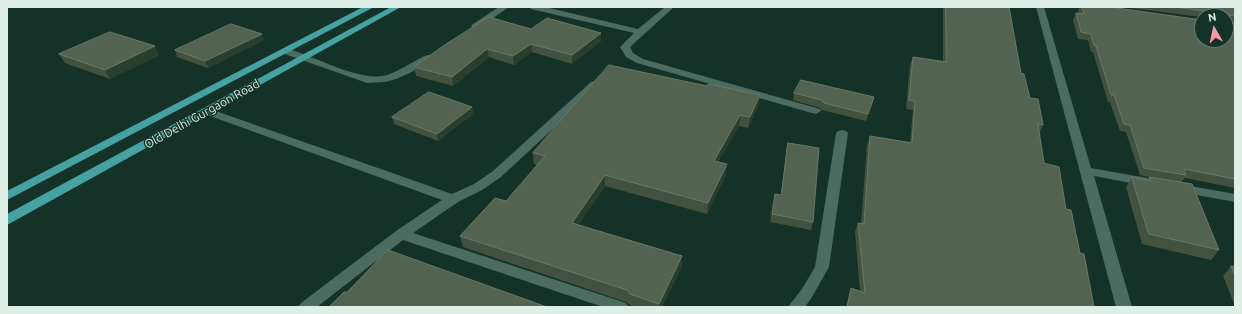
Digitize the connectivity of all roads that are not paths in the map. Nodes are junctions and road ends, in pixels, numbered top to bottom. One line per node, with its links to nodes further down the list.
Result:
1 (370, 7): 10 (main road, Old Delhi Gurgaon Road)
2 (397, 7): 11 (main road, Old Delhi Gurgaon Road)
3 (505, 7): 8 (street)
4 (534, 7): 7 (street)
5 (670, 7): 7 (street)
6 (1040, 7): 16 (street)
7 (640, 32): 14 (street)
8 (466, 33)
9 (439, 50): 11 (street)
10 (285, 51): 11 (street); 17 (main road, Old Delhi Gurgaon Road)
11 (303, 58): 13 (main road, Old Delhi Gurgaon Road)
12 (595, 84): 19 (street)
13 (206, 111): 19 (street); 20 (main road, Old Delhi Gurgaon Road)
14 (816, 111)
15 (842, 133): 24 (street)
16 (1085, 171): 18 (street); 25 (street)
17 (7, 196)
18 (1235, 198)
19 (453, 199): 21 (street)
20 (7, 220)
21 (401, 234): 22 (street); 23 (street)
22 (306, 307)
23 (621, 307)
24 (796, 307)
25 (1124, 307)

